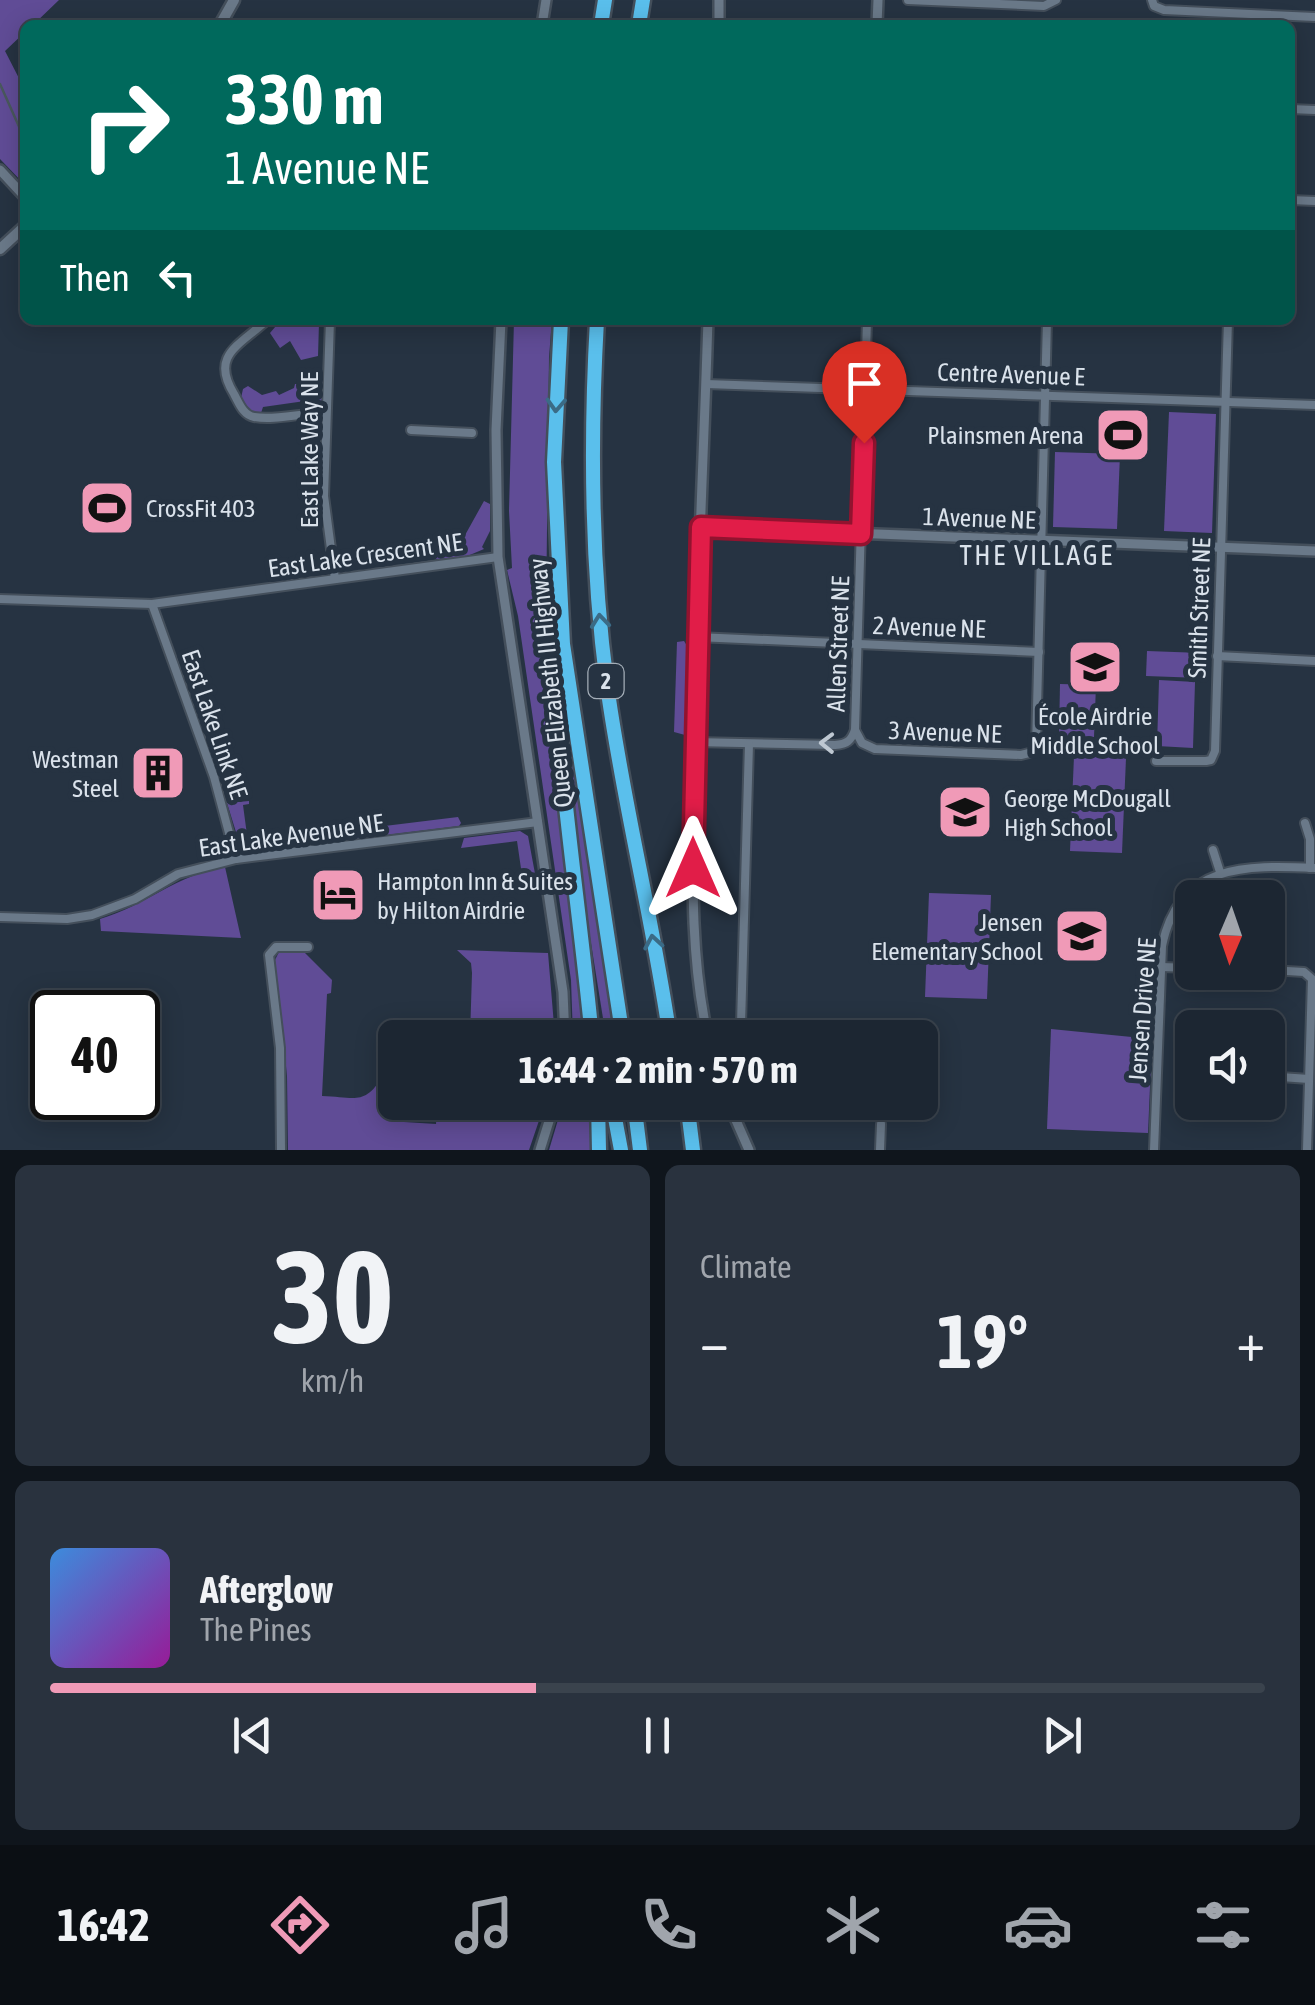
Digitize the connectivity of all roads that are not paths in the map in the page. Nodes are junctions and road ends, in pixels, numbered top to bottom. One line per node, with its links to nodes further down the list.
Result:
1 (908, 0): 2 (street)
2 (1056, 0)
3 (1152, 0): 5 (street)
4 (1245, 0): 5 (street)
5 (1245, 14): 6 (street)
6 (1315, 17)
7 (0, 170): 8 (street)
8 (20, 192)
9 (20, 231): 10 (main road)
10 (0, 250)
11 (262, 325): 25 (street)
12 (330, 325): 25 (street, East Lake Way NE)
13 (501, 325): 34 (street, East Lake Crescent NE)
14 (562, 325): 28 (highway, Queen Elizabeth II Highway / 2, one-way to 28)
15 (598, 325): 63 (highway, 2, one-way to 15)
16 (708, 325): 20 (street)
17 (867, 325): 21 (street, Allen Street NE)
18 (1047, 325): 22 (street)
19 (1228, 325): 23 (street, Smith Street NE)
20 (706, 384): 21 (street, Centre Avenue E); 29 (street)
21 (865, 389): 22 (street, Centre Avenue E); 30 (street, Allen Street NE)
22 (1044, 395): 23 (street, Centre Avenue E); 31 (street)
23 (1224, 401): 24 (street, Centre Avenue E); 32 (street, Smith Street NE)
24 (1315, 404)
25 (326, 413): 35 (street, East Lake Way NE)
26 (410, 430): 27 (street)
27 (472, 433)
28 (555, 490): 55 (highway); 62 (highway, Queen Elizabeth II Highway / 2)
29 (701, 527): 30 (street, 1 Avenue NE); 38 (street)
30 (861, 534): 31 (street, 1 Avenue NE); 39 (street, Allen Street NE)
31 (1041, 540): 32 (street, 1 Avenue NE); 40 (street)
32 (1220, 547): 33 (street, 1 Avenue NE); 41 (street, Smith Street NE)
33 (1315, 551)
34 (498, 557): 35 (street, East Lake Crescent NE); 47 (street)
35 (334, 579): 37 (street, East Lake Crescent NE)
36 (0, 599): 37 (street, East Lake Crescent NE)
37 (152, 604): 50 (street, East Lake Link NE)
38 (697, 638): 39 (street, 2 Avenue NE); 44 (street)
39 (858, 644): 40 (street, 2 Avenue NE); 43 (street, Allen Street NE)
40 (1039, 652): 43 (street, 3 Avenue NE)
41 (1218, 656): 42 (street); 46 (street, Smith Street NE)
42 (1315, 661)
43 (855, 730): 45 (street, 3 Avenue NE, one-way to 45)
44 (694, 742): 45 (street, 3 Avenue NE); 64 (street)
45 (749, 744): 65 (street)
46 (1156, 761)
47 (538, 822): 50 (street, East Lake Avenue NE); 59 (street)
48 (1305, 822): 51 (street)
49 (1213, 850): 52 (street)
50 (236, 859): 53 (street, East Lake Avenue NE)
51 (1312, 868): 52 (street)
52 (1220, 872): 56 (street, Jensen Drive NE)
53 (0, 917)
54 (308, 948): 76 (street)
55 (584, 954): 60 (highway); 61 (highway)
56 (1161, 967): 57 (street); 85 (street, Jensen Drive NE)
57 (1175, 967)
58 (1285, 971): 67 (street)
59 (564, 1020)
60 (590, 1020)
61 (597, 1020)
62 (621, 1020)
63 (667, 1020)
64 (705, 1020)
65 (741, 1020)
66 (1285, 1077): 67 (street)
67 (1309, 1079): 86 (street)
68 (549, 1120): 77 (street)
69 (598, 1120): 78 (highway)
70 (615, 1120): 79 (highway)
71 (636, 1120): 80 (highway)
72 (682, 1120): 81 (highway)
73 (690, 1120): 82 (highway)
74 (736, 1120): 83 (street)
75 (880, 1124): 84 (street)
76 (281, 1150)
77 (540, 1150)
78 (599, 1150)
79 (621, 1150)
80 (640, 1150)
81 (685, 1150)
82 (693, 1150)
83 (748, 1150)
84 (880, 1150)
85 (1154, 1150)
86 (1306, 1150)

